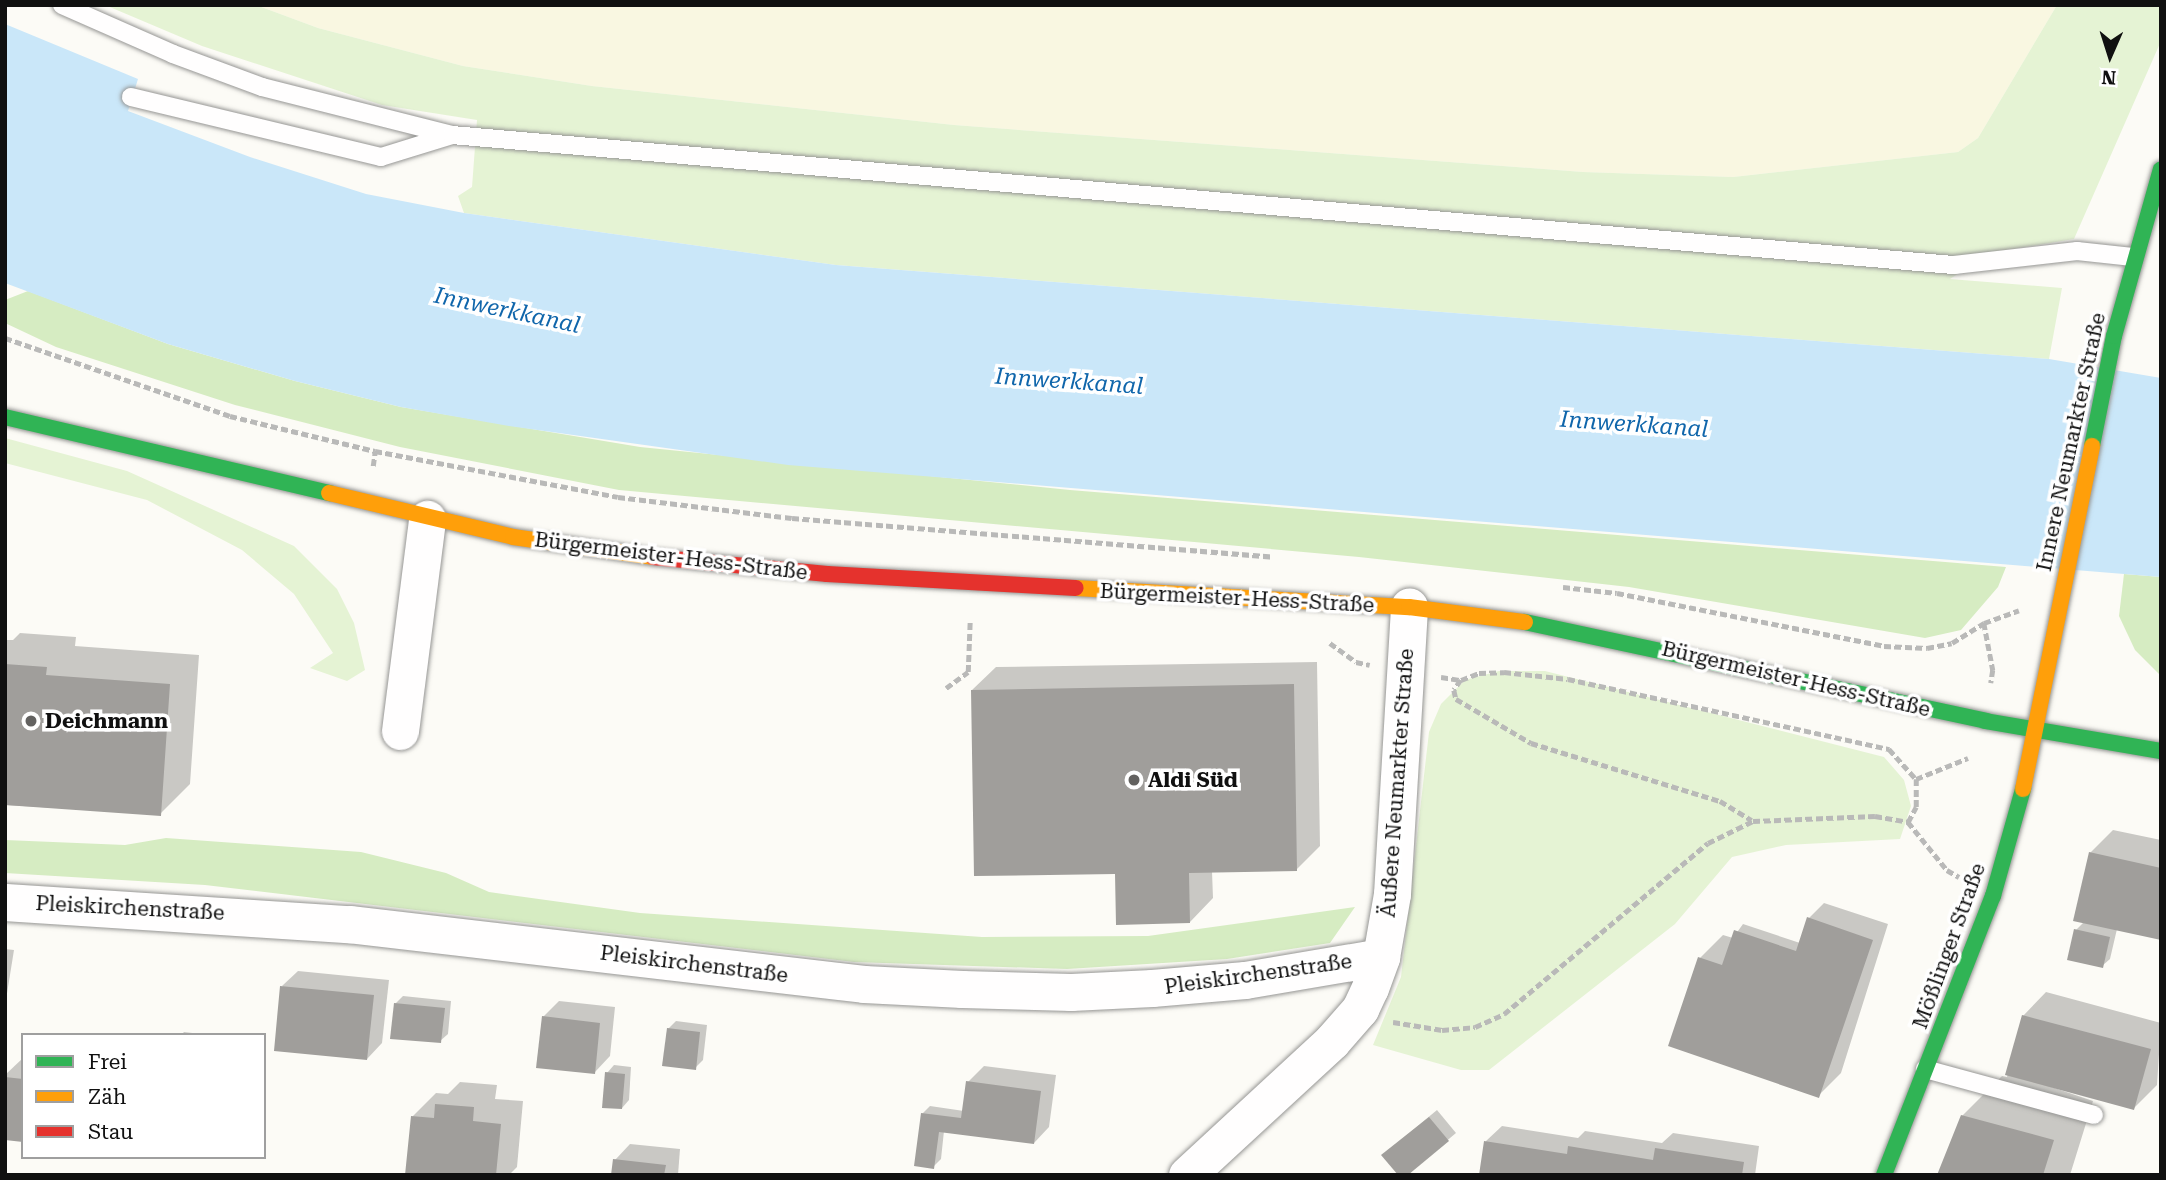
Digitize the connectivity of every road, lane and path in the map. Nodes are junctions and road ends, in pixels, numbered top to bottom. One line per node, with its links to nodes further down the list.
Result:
1 (62, 5): 3 (lane)
2 (131, 97): 3 (lane)
3 (453, 135): 5 (lane)
4 (2161, 169): 5 (main road, Innere Neumarkter Straße)
5 (2133, 257): 18 (main road, Innere Neumarkter Straße)
6 (5, 338): 8 (path)
7 (5, 417): 9 (main road, Bürgermeister-Hess-Straße)
8 (375, 452)
9 (427, 519): 10 (main road, Bürgermeister-Hess-Straße); 19 (street)
10 (1409, 607): 15 (street, Äußere Neumarkter Straße); 18 (main road, Bürgermeister-Hess-Straße)
11 (957, 617): 12 (path)
12 (970, 619): 13 (path); 17 (path)
13 (984, 620)
14 (1322, 640): 15 (path)
15 (1405, 671): 16 (path); 27 (street, Äußere Neumarkter Straße)
16 (1461, 680): 22 (path); 23 (path)
17 (946, 688)
18 (2038, 727): 20 (main road, Bürgermeister-Hess-Straße); 21 (main road, Mößlinger Straße)
19 (400, 731)
20 (2161, 751)
21 (2029, 764): 22 (path); 25 (main road, Mößlinger Straße)
22 (1916, 779): 24 (path)
23 (1753, 821): 24 (path); 28 (path)
24 (1908, 822): 25 (path)
25 (1993, 896): 29 (main road, Mößlinger Straße)
26 (5, 902): 27 (street, Pleiskirchenstraße)
27 (1381, 957): 28 (street, Äußere Neumarkter Straße)
28 (1360, 1010): 31 (street, Äußere Neumarkter Straße)
29 (1925, 1069): 30 (lane); 32 (main road, Mößlinger Straße)
30 (2094, 1115)
31 (1187, 1175)
32 (1884, 1175)

